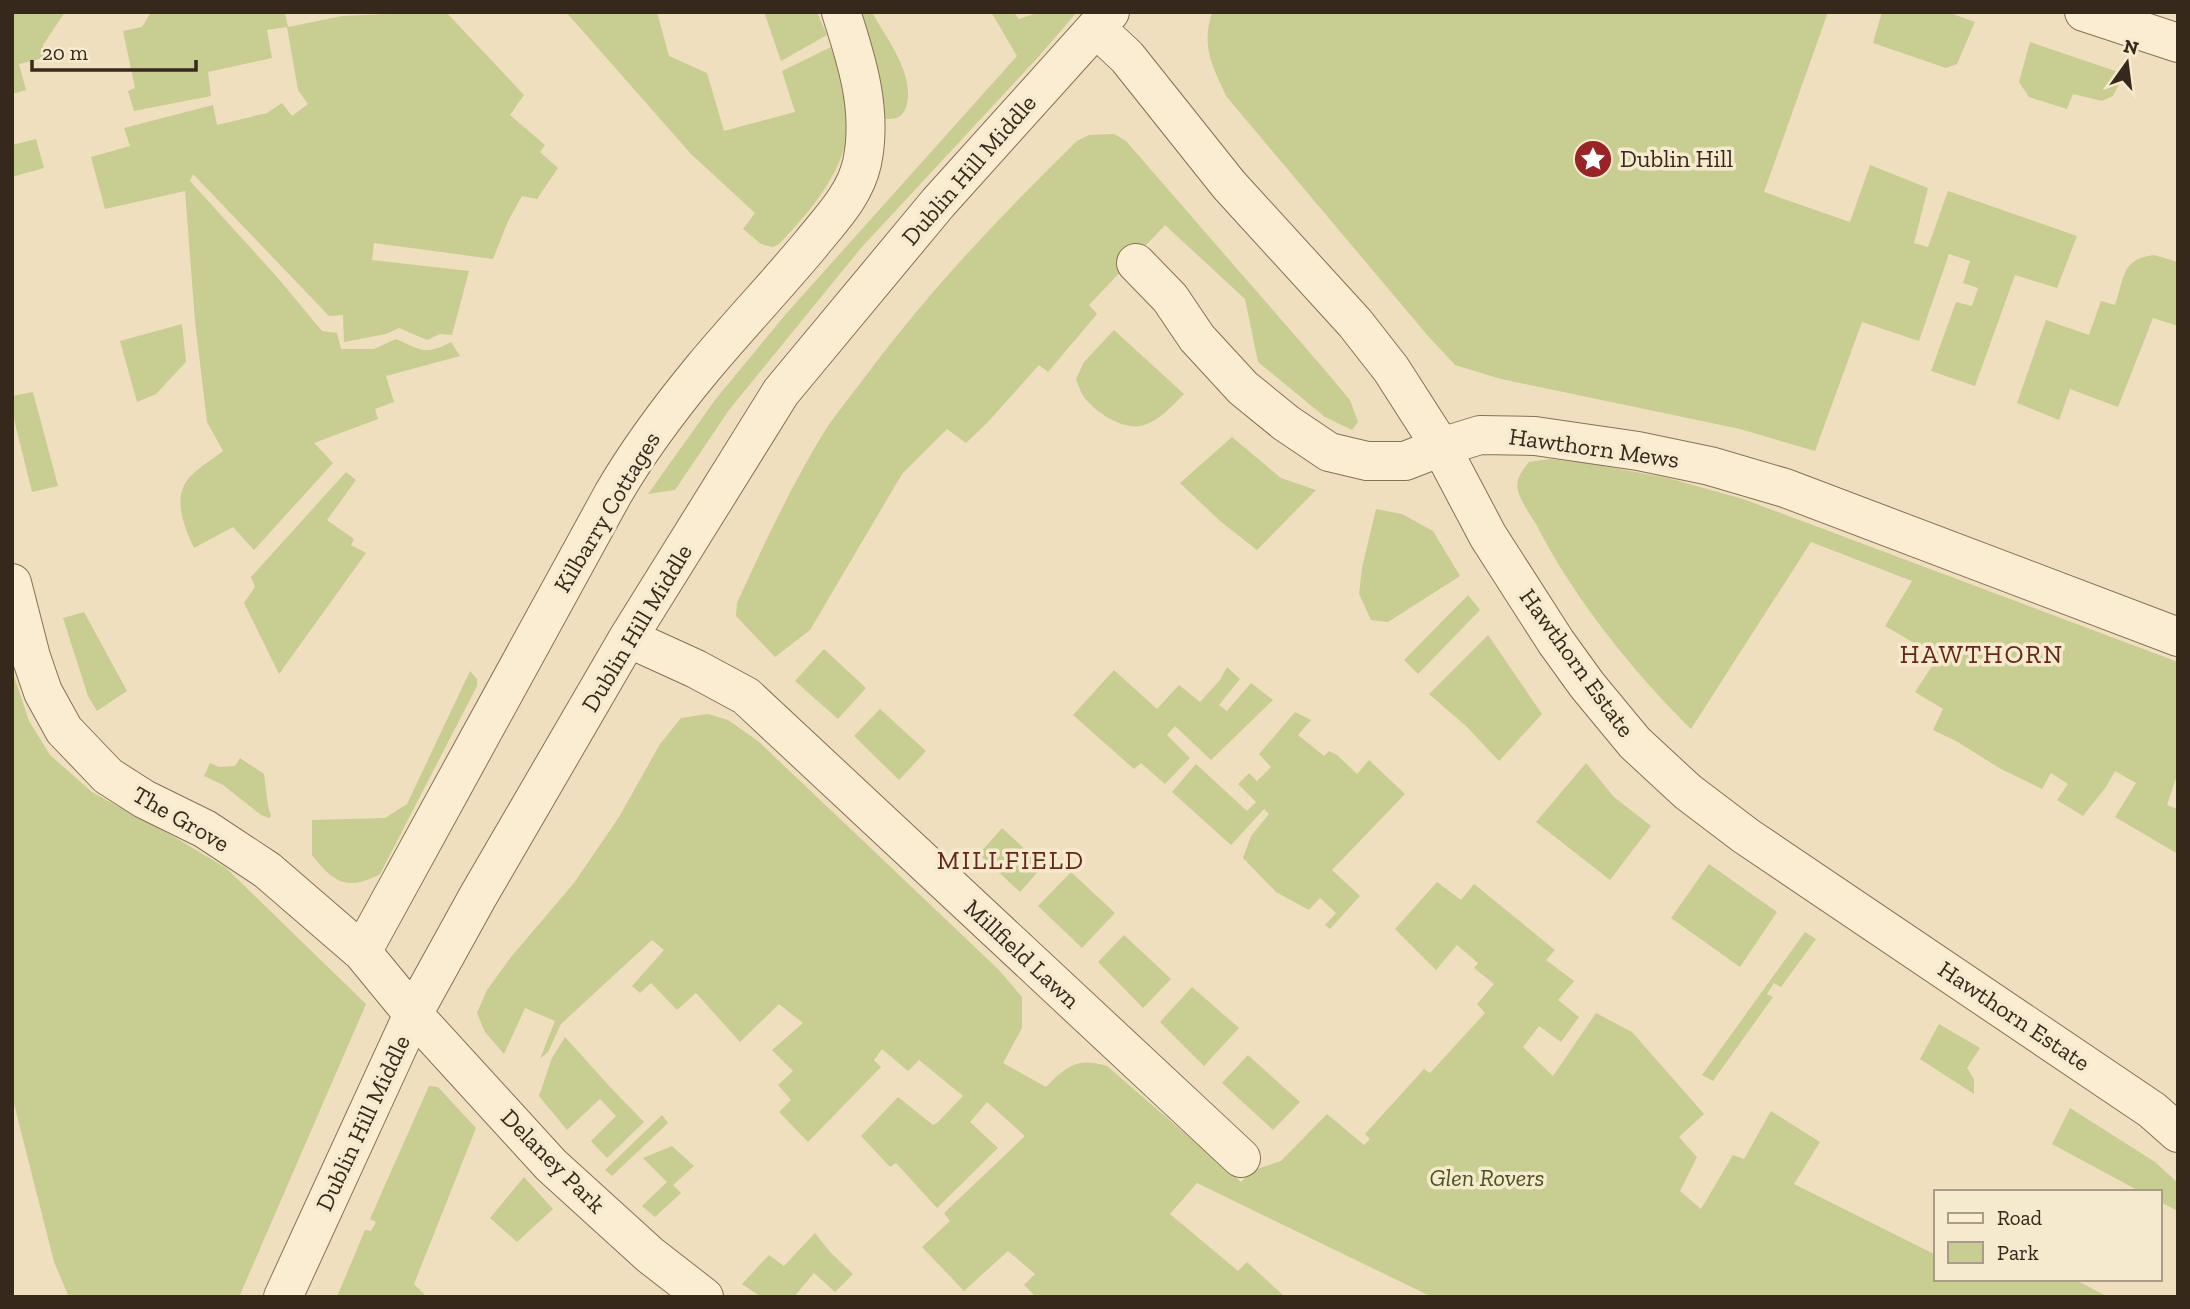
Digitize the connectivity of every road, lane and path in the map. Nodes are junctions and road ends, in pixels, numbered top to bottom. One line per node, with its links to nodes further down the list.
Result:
1 (841, 12): 10 (street, Kilbarry Cottages)
2 (2084, 12): 4 (street)
3 (1103, 20): 6 (street); 9 (street, Dublin Hill Middle)
4 (2178, 43)
5 (1136, 263): 6 (street)
6 (1441, 447): 8 (street, Hawthorn Mews); 12 (street, Hawthorn Estate)
7 (12, 583): 10 (street, The Grove)
8 (2178, 637)
9 (628, 639): 11 (street, Dublin Hill Middle); 13 (street, Millfield Lawn)
10 (362, 952): 11 (street, The Grove)
11 (413, 1014): 14 (street, Dublin Hill Middle); 15 (street, Delaney Park)
12 (2178, 1133)
13 (1241, 1158)
14 (283, 1297)
15 (704, 1297)

